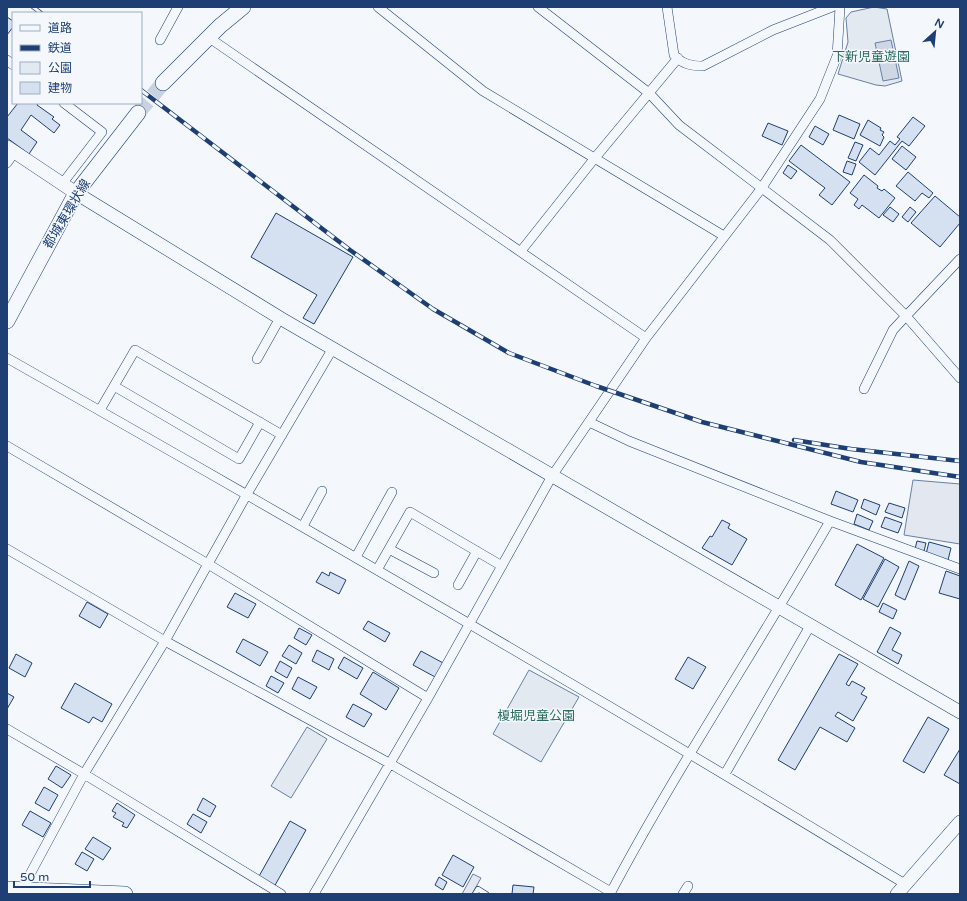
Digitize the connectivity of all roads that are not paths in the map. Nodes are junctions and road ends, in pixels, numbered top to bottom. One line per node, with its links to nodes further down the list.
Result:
1 (178, 7): 9 (street)
2 (243, 7): 8 (main road)
3 (378, 7): 16 (street)
4 (538, 7): 12 (street)
5 (667, 7): 10 (street)
6 (832, 7): 10 (street)
7 (840, 7): 18 (street)
8 (208, 37): 11 (main road); 21 (street)
9 (160, 40)
10 (678, 58): 12 (street)
11 (163, 83)
12 (649, 93): 16 (street); 18 (street)
13 (65, 104): 17 (street)
14 (138, 113): 19 (main road, 都城東環状線)
15 (9, 154): 17 (street)
16 (594, 159): 20 (street); 21 (street)
17 (62, 184): 19 (street)
18 (761, 189): 20 (street); 23 (street)
19 (76, 193): 24 (street); 25 (main road, 都城東環状線)
20 (724, 236): 26 (street)
21 (521, 251): 26 (street)
22 (960, 259): 23 (street)
23 (906, 316): 30 (street); 32 (street)
24 (280, 318): 27 (street); 29 (street)
25 (7, 321)
26 (646, 338): 35 (street)
27 (333, 348): 36 (street); 38 (street)
28 (7, 358): 33 (street)
29 (257, 358)
30 (960, 378)
31 (114, 386): 33 (street); 34 (street); 34 (street)
32 (864, 389)
33 (100, 410): 41 (street)
34 (260, 422): 36 (street)
35 (589, 422): 38 (street); 42 (street)
36 (282, 435): 41 (street)
37 (7, 446): 48 (street)
38 (552, 476): 49 (street); 54 (street)
39 (322, 491): 43 (street)
40 (392, 492): 47 (street)
41 (248, 494): 43 (street); 48 (street)
42 (830, 521): 50 (street); 54 (street)
43 (303, 526): 47 (street)
44 (389, 548): 46 (street); 51 (street); 52 (street)
45 (7, 550): 57 (street)
46 (477, 551): 49 (street); 53 (street)
47 (356, 557): 51 (street)
48 (208, 564): 57 (street); 58 (street)
49 (502, 566): 55 (street)
50 (960, 569)
51 (377, 570): 55 (street)
52 (434, 572)
53 (458, 585)
54 (780, 609): 56 (street); 61 (street)
55 (470, 623): 58 (street); 61 (street)
56 (810, 626): 59 (street); 64 (street)
57 (165, 641): 62 (street); 63 (street)
58 (428, 698): 62 (street)
59 (960, 712)
60 (7, 729): 63 (street)
61 (690, 753): 64 (street); 69 (street)
62 (389, 763): 69 (street); 72 (street)
63 (84, 774): 68 (street); 71 (street)
64 (724, 774): 66 (street)
65 (960, 822): 66 (street)
66 (905, 884): 75 (street)
67 (7, 889): 68 (main road)
68 (25, 889): 70 (main road)
69 (610, 893)
70 (125, 894)
71 (281, 894)
72 (314, 894)
73 (475, 894): 74 (lane)
74 (486, 894)
75 (897, 894)

